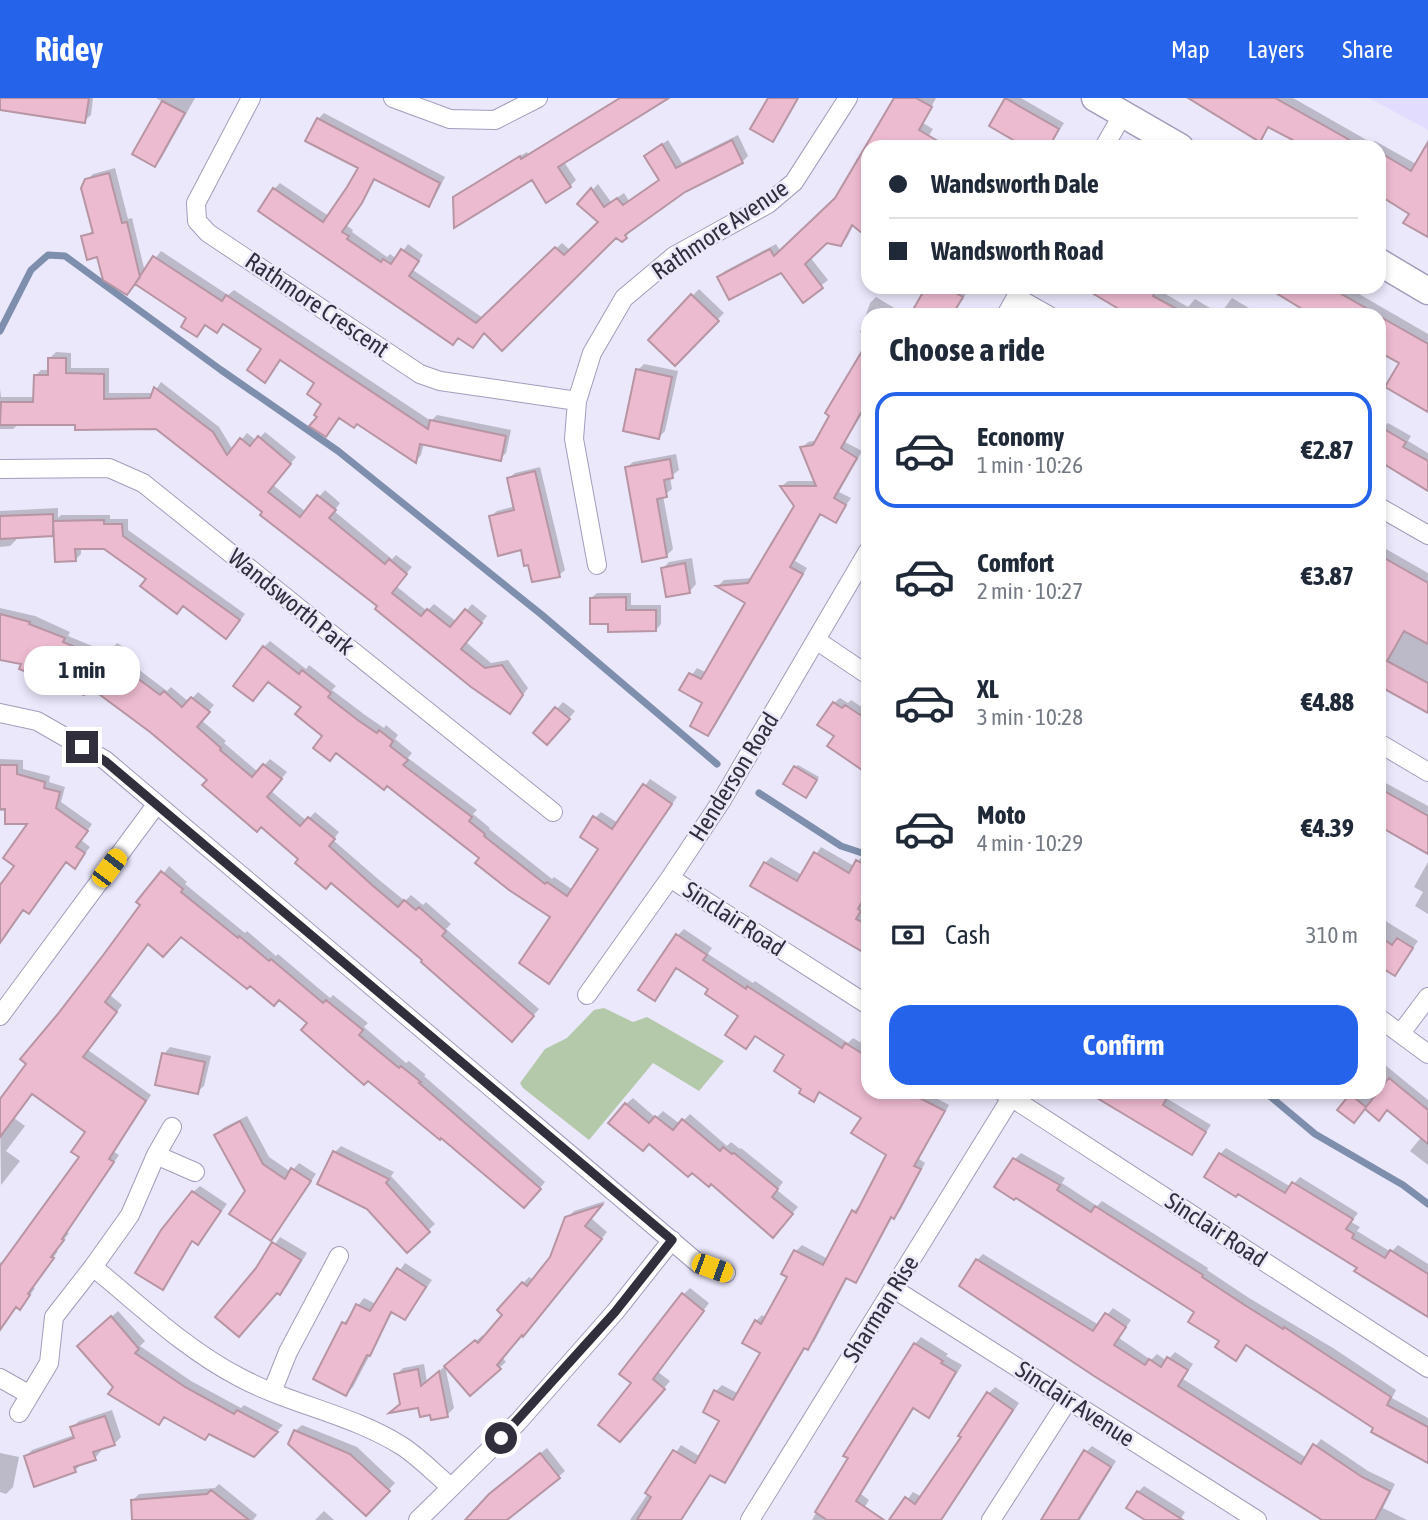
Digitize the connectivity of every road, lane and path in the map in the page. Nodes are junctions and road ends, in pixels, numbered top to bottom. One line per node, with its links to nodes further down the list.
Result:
1 (251, 98): 13 (street, Rathmore Crescent)
2 (393, 98): 3 (street)
3 (538, 98)
4 (848, 98): 13 (street, Rathmore Avenue)
5 (1095, 98): 6 (street)
6 (1123, 114): 7 (street); 8 (street)
7 (1108, 140)
8 (1168, 140)
9 (1386, 266): 10 (street)
10 (1428, 291)
11 (1022, 294): 12 (street)
12 (1039, 308)
13 (577, 401): 18 (street, Rathmore Avenue)
14 (0, 469): 25 (street, Wandsworth Park)
15 (1386, 511): 16 (street)
16 (1428, 535)
17 (861, 563): 19 (street, Henderson Road)
18 (597, 565)
19 (816, 640): 20 (street); 26 (street, Henderson Road)
20 (861, 670)
21 (0, 713): 24 (street)
22 (1386, 747): 23 (street)
23 (1428, 772)
24 (156, 805): 30 (street); 39 (street)
25 (552, 812)
26 (670, 878): 27 (street, Henderson Road); 29 (street, Sinclair Road)
27 (587, 995)
28 (1428, 997): 32 (street)
29 (861, 1001)
30 (0, 1016)
31 (1386, 1023): 32 (street)
32 (1401, 1033): 33 (street)
33 (1428, 1054)
34 (1005, 1099): 43 (street, Sharman Rise)
35 (1013, 1099): 44 (street, Sinclair Road)
36 (172, 1127): 37 (street)
37 (156, 1155): 38 (street); 41 (street)
38 (195, 1172)
39 (672, 1240): 42 (street); 50 (street)
40 (339, 1256): 46 (street)
41 (93, 1268): 46 (street); 47 (street)
42 (726, 1273)
43 (894, 1289): 48 (street, Sinclair Avenue); 53 (street, Sharman Rise)
44 (1428, 1368)
45 (0, 1378): 47 (street)
46 (272, 1392): 50 (street)
47 (30, 1395): 49 (street)
48 (1068, 1400): 51 (street, Sinclair Avenue); 54 (street)
49 (19, 1413)
50 (451, 1487): 52 (street)
51 (1253, 1519)
52 (418, 1520)
53 (750, 1520)
54 (991, 1520)

